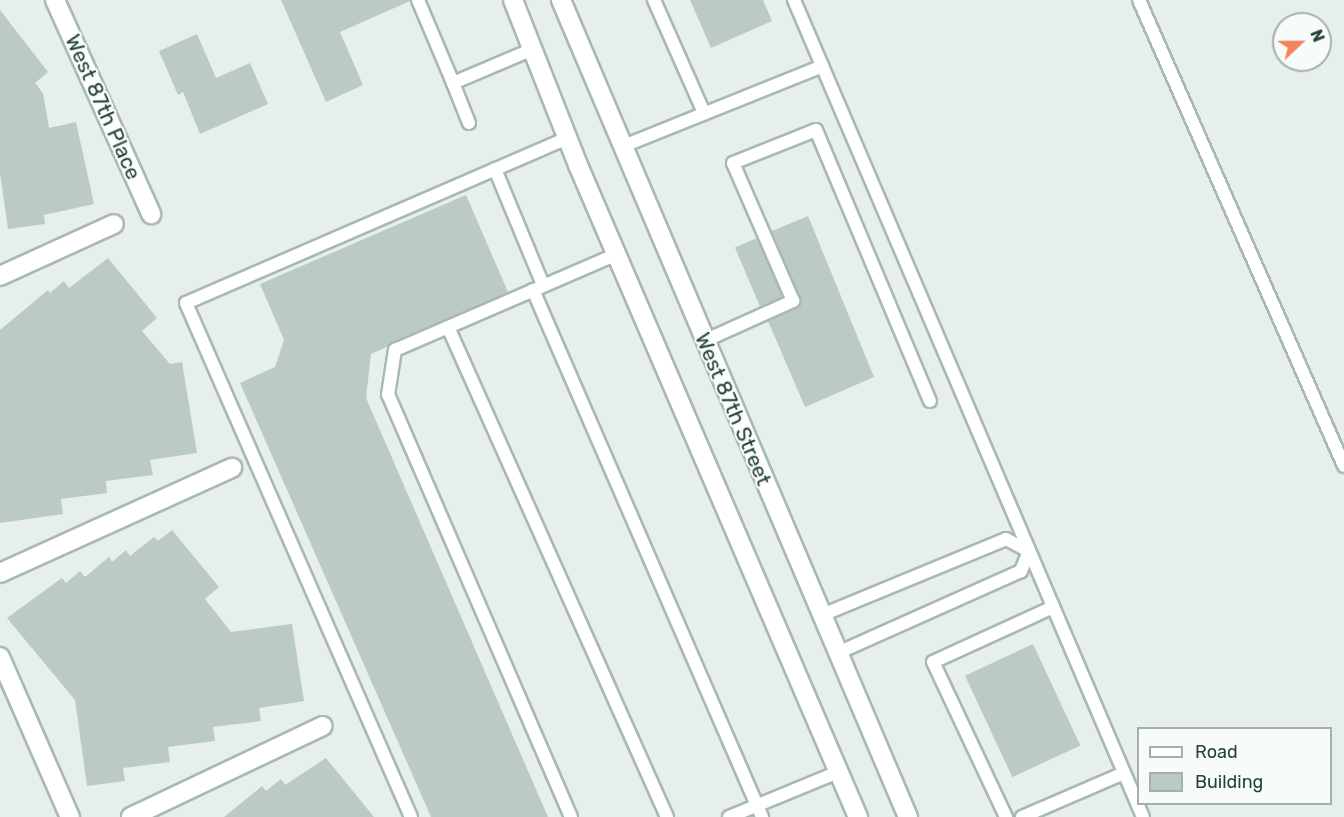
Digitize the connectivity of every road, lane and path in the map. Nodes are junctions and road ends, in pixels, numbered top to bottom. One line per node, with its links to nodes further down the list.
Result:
1 (55, 0): 16 (main road, West 87th Place)
2 (418, 0): 10 (lane)
3 (513, 0): 8 (main road)
4 (561, 0): 14 (main road, West 87th Street)
5 (654, 0): 11 (lane)
6 (794, 0): 9 (lane)
7 (1139, 0): 24 (lane)
8 (533, 49): 10 (lane); 13 (main road)
9 (822, 66): 11 (lane); 26 (lane)
10 (453, 83): 12 (lane)
11 (704, 113): 14 (lane)
12 (469, 123)
13 (567, 138): 15 (lane); 18 (main road)
14 (621, 147): 22 (main road, West 87th Street)
15 (495, 170): 20 (lane); 39 (lane)
16 (151, 214)
17 (114, 224): 19 (main road)
18 (616, 254): 20 (lane); 33 (main road)
19 (0, 276)
20 (538, 288): 21 (lane); 36 (lane)
21 (448, 327): 40 (lane); 41 (lane)
22 (704, 341): 23 (lane); 29 (main road, West 87th Street)
23 (930, 401)
24 (1344, 466)
25 (232, 468): 27 (main road)
26 (1029, 550): 28 (lane); 29 (lane); 30 (lane)
27 (0, 573)
28 (1053, 607): 34 (lane); 45 (lane)
29 (822, 615): 30 (main road, West 87th Street)
30 (838, 653): 44 (main road, West 87th Street)
31 (0, 657): 37 (main road)
32 (323, 726): 38 (main road)
33 (838, 772): 36 (lane); 43 (main road)
34 (1124, 773): 35 (lane); 46 (lane)
35 (1137, 803)
36 (760, 811): 42 (lane)
37 (70, 817)
38 (132, 817)
39 (411, 817)
40 (571, 817)
41 (667, 817)
42 (729, 817)
43 (858, 817)
44 (908, 817)
45 (1006, 817)
46 (1022, 817)

